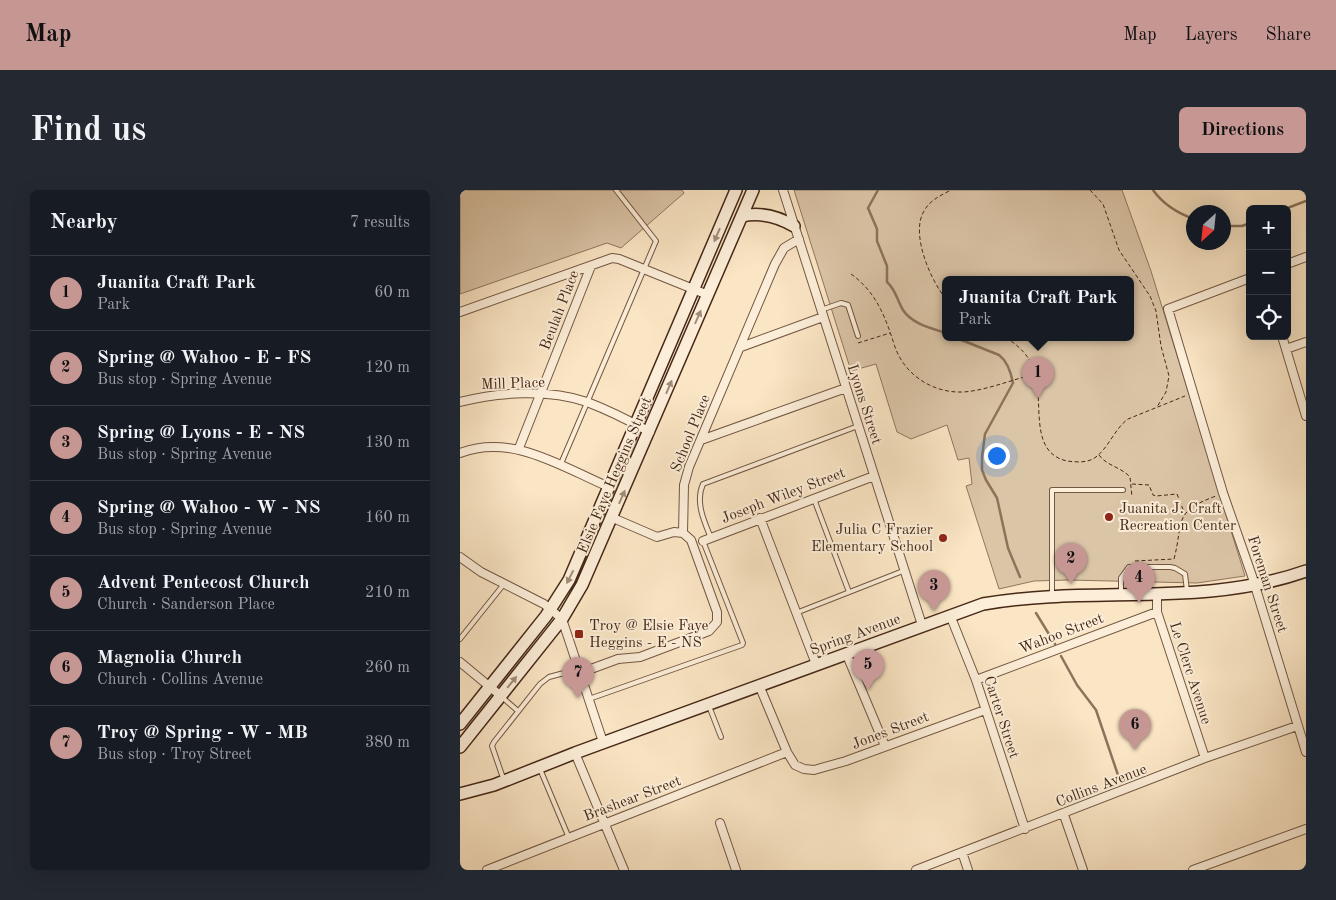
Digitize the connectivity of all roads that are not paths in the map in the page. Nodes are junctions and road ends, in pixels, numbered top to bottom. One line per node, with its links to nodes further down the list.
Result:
1 (616, 190): 11 (lane)
2 (736, 190): 13 (main road, Elsie Faye Heggins Street, one-way to 13)
3 (753, 190): 5 (main road, Elsie Faye Heggins Street)
4 (783, 190): 6 (street, Lyons Street)
5 (742, 216): 6 (main road); 14 (main road, Elsie Faye Heggins Street)
6 (794, 226): 7 (street, Lyons Street)
7 (799, 239): 16 (street, Lyons Street); 20 (street, School Place)
8 (1306, 257): 9 (street)
9 (1291, 263)
10 (591, 266): 11 (street, Beulah Place); 15 (street, Beulah Place); 23 (street, Beulah Place)
11 (644, 270): 13 (street, Beulah Place); 25 (lane)
12 (1246, 280): 47 (street, Foreman Street)
13 (694, 289): 14 (street, Beulah Place); 27 (main road, Elsie Faye Heggins Street)
14 (708, 295): 29 (main road, Elsie Faye Heggins Street, one-way to 14)
15 (460, 312)
16 (822, 313): 17 (lane); 20 (street); 22 (street, Lyons Street)
17 (858, 336)
18 (1283, 340): 21 (street)
19 (1306, 342): 21 (street)
20 (741, 347): 30 (street, School Place)
21 (1286, 349): 26 (street)
22 (846, 388): 28 (street, Lyons Street); 30 (street)
23 (540, 394): 24 (street, Mill Place); 25 (street, Mill Place); 31 (street, Beulah Place)
24 (460, 402)
25 (588, 403): 27 (street, Mill Place); 33 (lane)
26 (1306, 416)
27 (636, 425): 29 (street, Mill Place); 35 (main road, Elsie Faye Heggins Street)
28 (858, 426): 34 (street, Lyons Street); 41 (lane)
29 (650, 432): 38 (main road, Elsie Faye Heggins Street, one-way to 29)
30 (701, 440): 40 (street, School Place)
31 (519, 448): 32 (street); 33 (street)
32 (460, 454)
33 (560, 466): 35 (street)
34 (874, 476): 37 (street, Joseph Wiley Street); 44 (street, Lyons Street)
35 (609, 487): 53 (main road, Elsie Faye Heggins Street, one-way to 53)
36 (1123, 490): 51 (lane)
37 (814, 498): 39 (street, Joseph Wiley Street); 48 (lane)
38 (613, 518): 40 (street); 57 (main road, Elsie Faye Heggins Street)
39 (760, 518): 41 (street, Joseph Wiley Street); 54 (street)
40 (683, 533): 63 (street)
41 (707, 540): 68 (lane)
42 (463, 559): 43 (street); 46 (street)
43 (460, 569)
44 (903, 571): 48 (lane); 58 (street, Lyons Street)
45 (1306, 571): 47 (main road, Spring Avenue)
46 (504, 584): 53 (street); 59 (lane)
47 (1255, 586): 49 (main road, Spring Avenue); 73 (street, Foreman Street)
48 (849, 592): 54 (lane)
49 (1187, 593): 50 (lane); 52 (main road, Spring Avenue)
50 (1121, 594): 51 (main road, Spring Avenue); 52 (main road, Spring Avenue)
51 (1052, 595): 56 (main road, Spring Avenue)
52 (1157, 595): 55 (street, Le Clerc Avenue)
53 (551, 610): 57 (street); 66 (main road, Elsie Faye Heggins Street)
54 (796, 612): 62 (street)
55 (1157, 612): 64 (street, Wahoo Street); 81 (street, Le Clerc Avenue)
56 (950, 615): 58 (main road, Spring Avenue); 64 (street, Carter Street)
57 (562, 619): 63 (street); 67 (main road, Elsie Faye Heggins Street, one-way to 57)
58 (922, 626): 60 (main road, Spring Avenue)
59 (460, 639)
60 (846, 653): 62 (main road, Spring Avenue); 76 (street)
61 (460, 662): 66 (street)
62 (816, 664): 65 (main road, Spring Avenue)
63 (579, 671): 68 (street); 71 (lane)
64 (976, 680): 70 (street, Carter Street)
65 (759, 685): 69 (main road, Spring Avenue); 78 (street)
66 (489, 687): 67 (street); 72 (main road, Elsie Faye Heggins Street)
67 (501, 696): 71 (lane); 77 (main road, Elsie Faye Heggins Street)
68 (589, 699): 75 (street)
69 (708, 704): 74 (lane); 75 (main road, Spring Avenue)
70 (985, 710): 76 (street, Jones Street); 88 (street, Carter Street)
71 (518, 711): 83 (lane)
72 (460, 724)
73 (1297, 726): 79 (street, Foreman Street); 81 (street, Collins Avenue)
74 (721, 737)
75 (603, 742): 80 (main road, Spring Avenue)
76 (884, 746): 78 (street, Jones Street)
77 (460, 747)
78 (787, 752): 87 (street, Brashear Street)
79 (1306, 752)
80 (575, 753): 82 (main road, Spring Avenue); 87 (street)
81 (1206, 758): 85 (street, Collins Avenue)
82 (539, 767): 83 (main road, Spring Avenue); 90 (lane)
83 (504, 781): 84 (main road, Spring Avenue)
84 (460, 794)
85 (1064, 815): 88 (street, Collins Avenue); 97 (street)
86 (720, 823): 94 (street)
87 (604, 824): 90 (street, Brashear Street); 93 (street)
88 (1025, 828): 91 (street, Collins Avenue)
89 (1306, 829): 98 (street)
90 (569, 838): 92 (street, Brashear Street)
91 (962, 852): 95 (street, Collins Avenue); 96 (street)
92 (487, 870)
93 (624, 870)
94 (736, 870)
95 (916, 870)
96 (968, 870)
97 (1083, 870)
98 (1193, 870)

